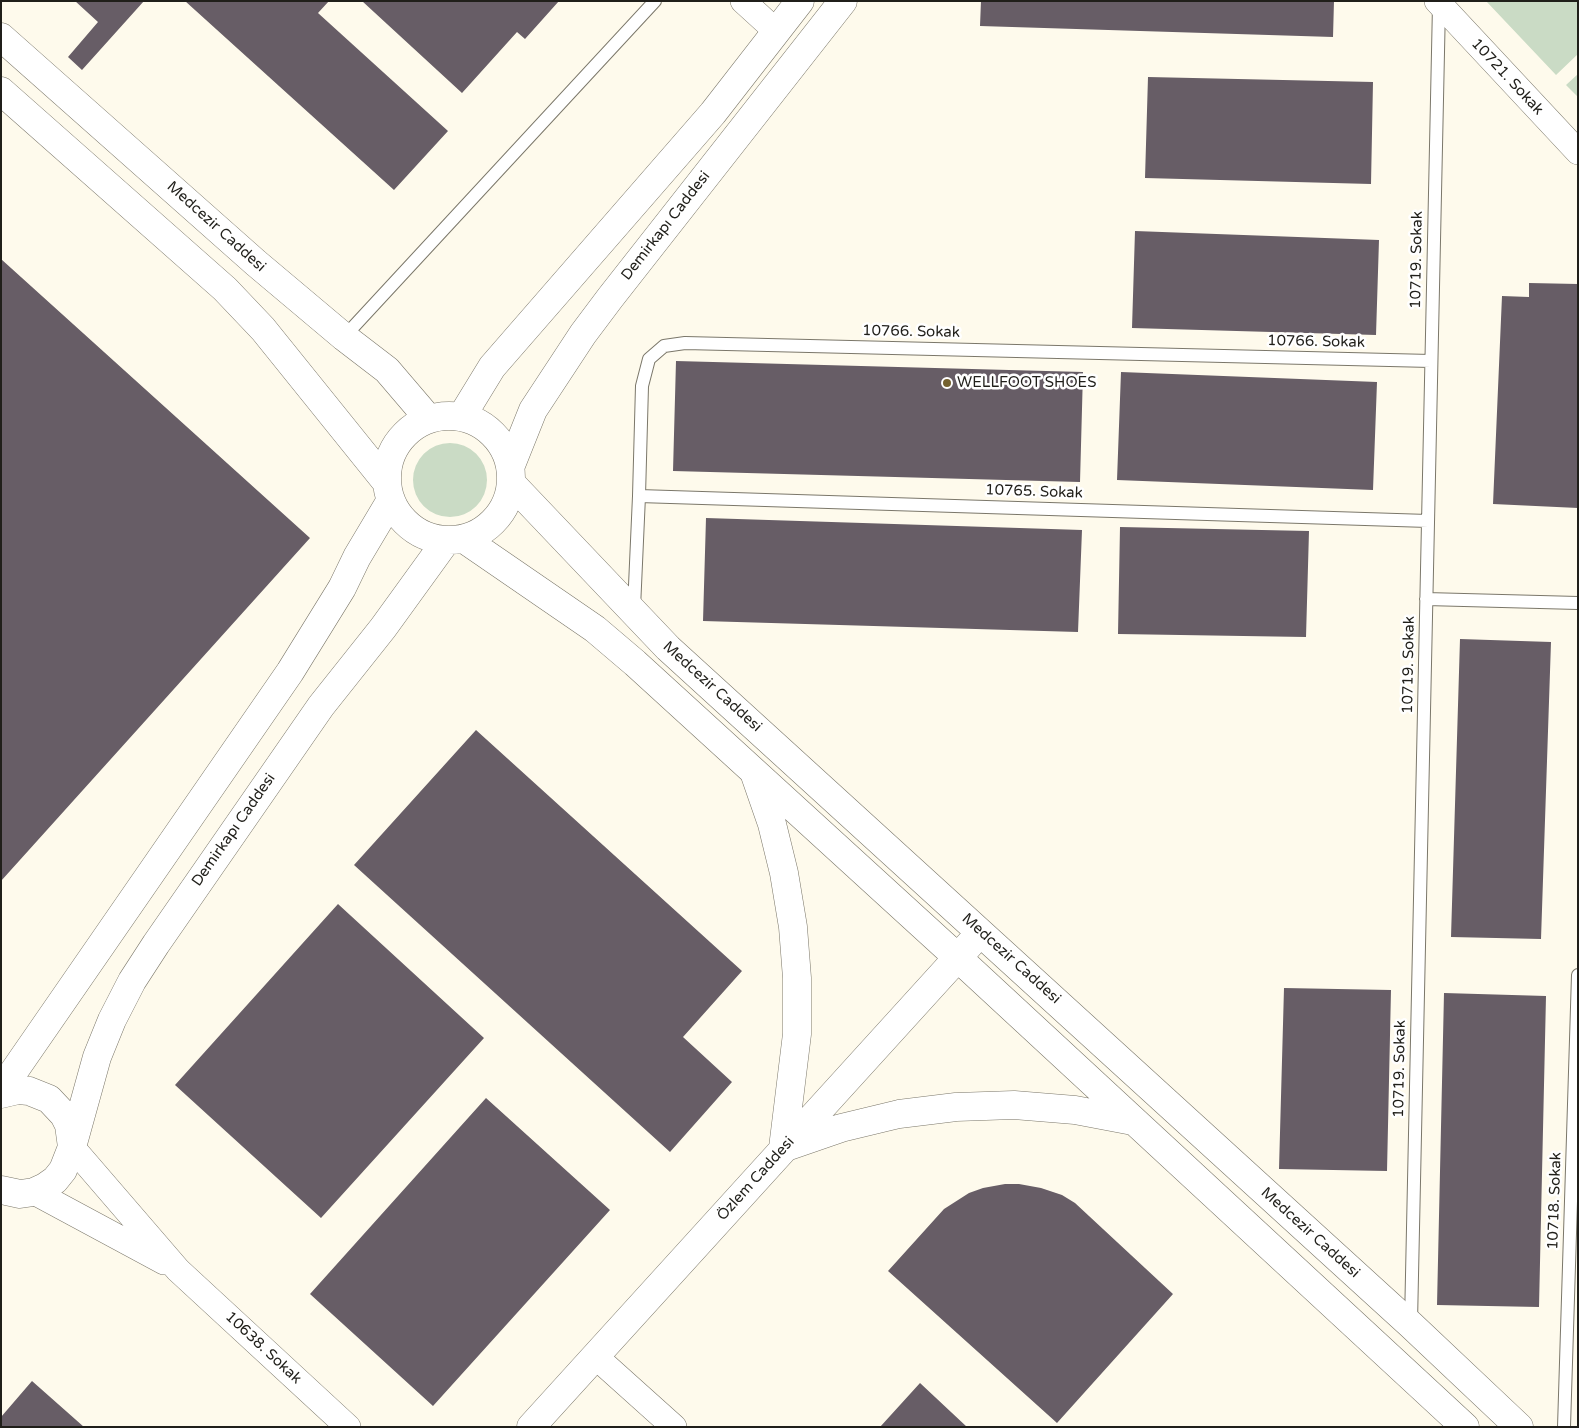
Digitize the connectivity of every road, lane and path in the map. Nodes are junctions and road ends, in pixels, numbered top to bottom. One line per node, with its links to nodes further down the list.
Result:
1 (655, 1): 10 (lane)
2 (743, 1): 6 (street)
3 (800, 1): 6 (street)
4 (843, 1): 14 (street, Demirkapı Caddesi)
5 (1438, 3): 9 (street, 10721. Sokak); 11 (lane, 10719. Sokak)
6 (777, 32): 12 (street)
7 (1, 37): 10 (street, Medcezir Caddesi)
8 (1, 91): 15 (street)
9 (1578, 152)
10 (344, 337): 13 (street, Medcezir Caddesi)
11 (1432, 361): 16 (lane, 10766. Sokak); 17 (lane, 10719. Sokak)
12 (462, 416): 13 (street); 14 (street)
13 (428, 418): 15 (street)
14 (511, 474): 18 (street); 21 (street, Medcezir Caddesi)
15 (389, 491): 18 (street); 26 (street)
16 (639, 496): 17 (lane, 10765. Sokak); 21 (lane, 10766. Sokak)
17 (1428, 521): 19 (lane, 10719. Sokak)
18 (455, 540): 22 (street); 29 (street, Demirkapı Caddesi)
19 (1426, 599): 20 (lane); 35 (lane, 10719. Sokak)
20 (1578, 603)
21 (633, 612): 23 (street, Medcezir Caddesi)
22 (754, 772): 24 (street); 30 (street)
23 (981, 932): 24 (street, Özlem Caddesi); 35 (street, Medcezir Caddesi)
24 (957, 958): 28 (street); 30 (street, Özlem Caddesi)
25 (1578, 975): 42 (lane, 10718. Sokak)
26 (1, 1090)
27 (1, 1094): 29 (street)
28 (1133, 1121): 30 (street); 40 (street)
29 (72, 1147): 32 (street, Demirkapı Caddesi); 34 (street, 10638. Sokak)
30 (783, 1148): 36 (street, Özlem Caddesi)
31 (1, 1190): 32 (street)
32 (34, 1192): 33 (street, Demirkapı Caddesi); 34 (street, 10638. Sokak)
33 (1, 1214)
34 (178, 1270): 37 (street, 10638. Sokak)
35 (1411, 1325): 41 (street, Medcezir Caddesi)
36 (596, 1357): 38 (street, Özlem Caddesi); 39 (street)
37 (348, 1427)
38 (531, 1427)
39 (674, 1427)
40 (1465, 1427)
41 (1520, 1427)
42 (1564, 1427)

